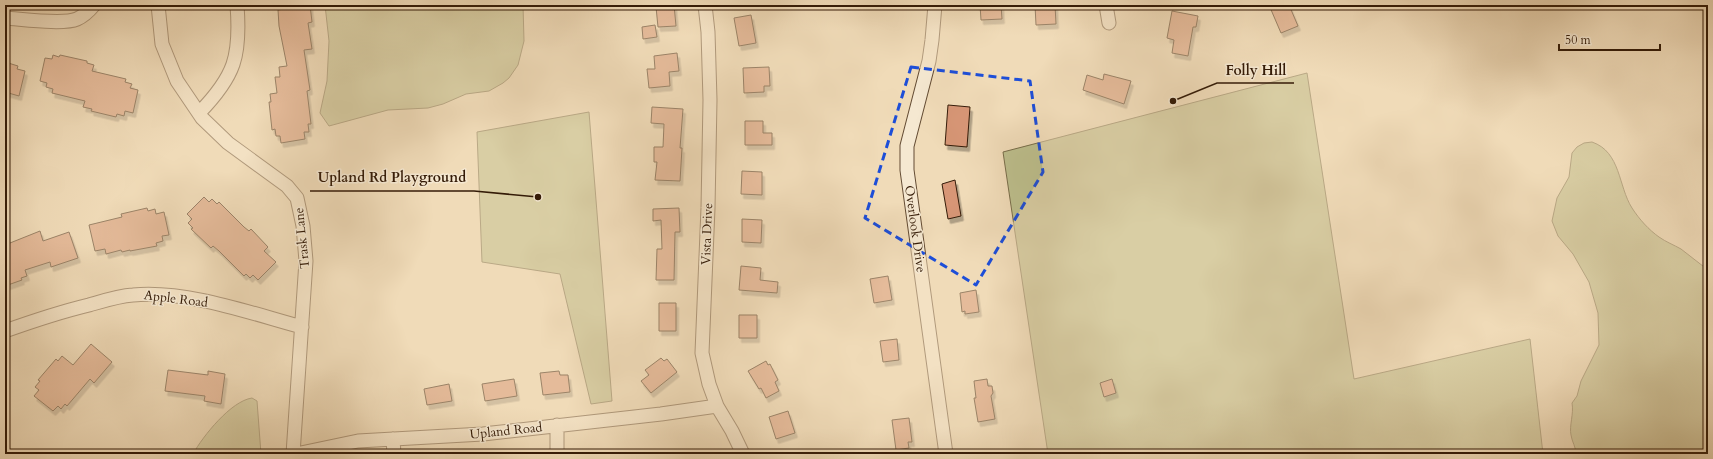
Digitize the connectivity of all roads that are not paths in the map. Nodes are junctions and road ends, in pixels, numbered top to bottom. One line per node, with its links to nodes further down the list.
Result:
1 (94, 5): 7 (street)
2 (158, 5): 9 (street, Trask Lane)
3 (237, 5): 9 (street)
4 (705, 5): 12 (street, Vista Drive)
5 (935, 5): 19 (street, Overlook Drive)
6 (1106, 5): 8 (street)
7 (5, 18)
8 (1109, 23)
9 (199, 113): 10 (street, Trask Lane)
10 (302, 327): 11 (street, Apple Road); 15 (street, Trask Lane)
11 (5, 331)
12 (717, 406): 13 (street, Upland Road); 18 (street, Vista Drive)
13 (557, 425): 14 (street, Upland Road); 17 (street)
14 (393, 439): 15 (street, Upland Road); 16 (street)
15 (295, 454)
16 (394, 454)
17 (557, 454)
18 (743, 454)
19 (946, 454)

